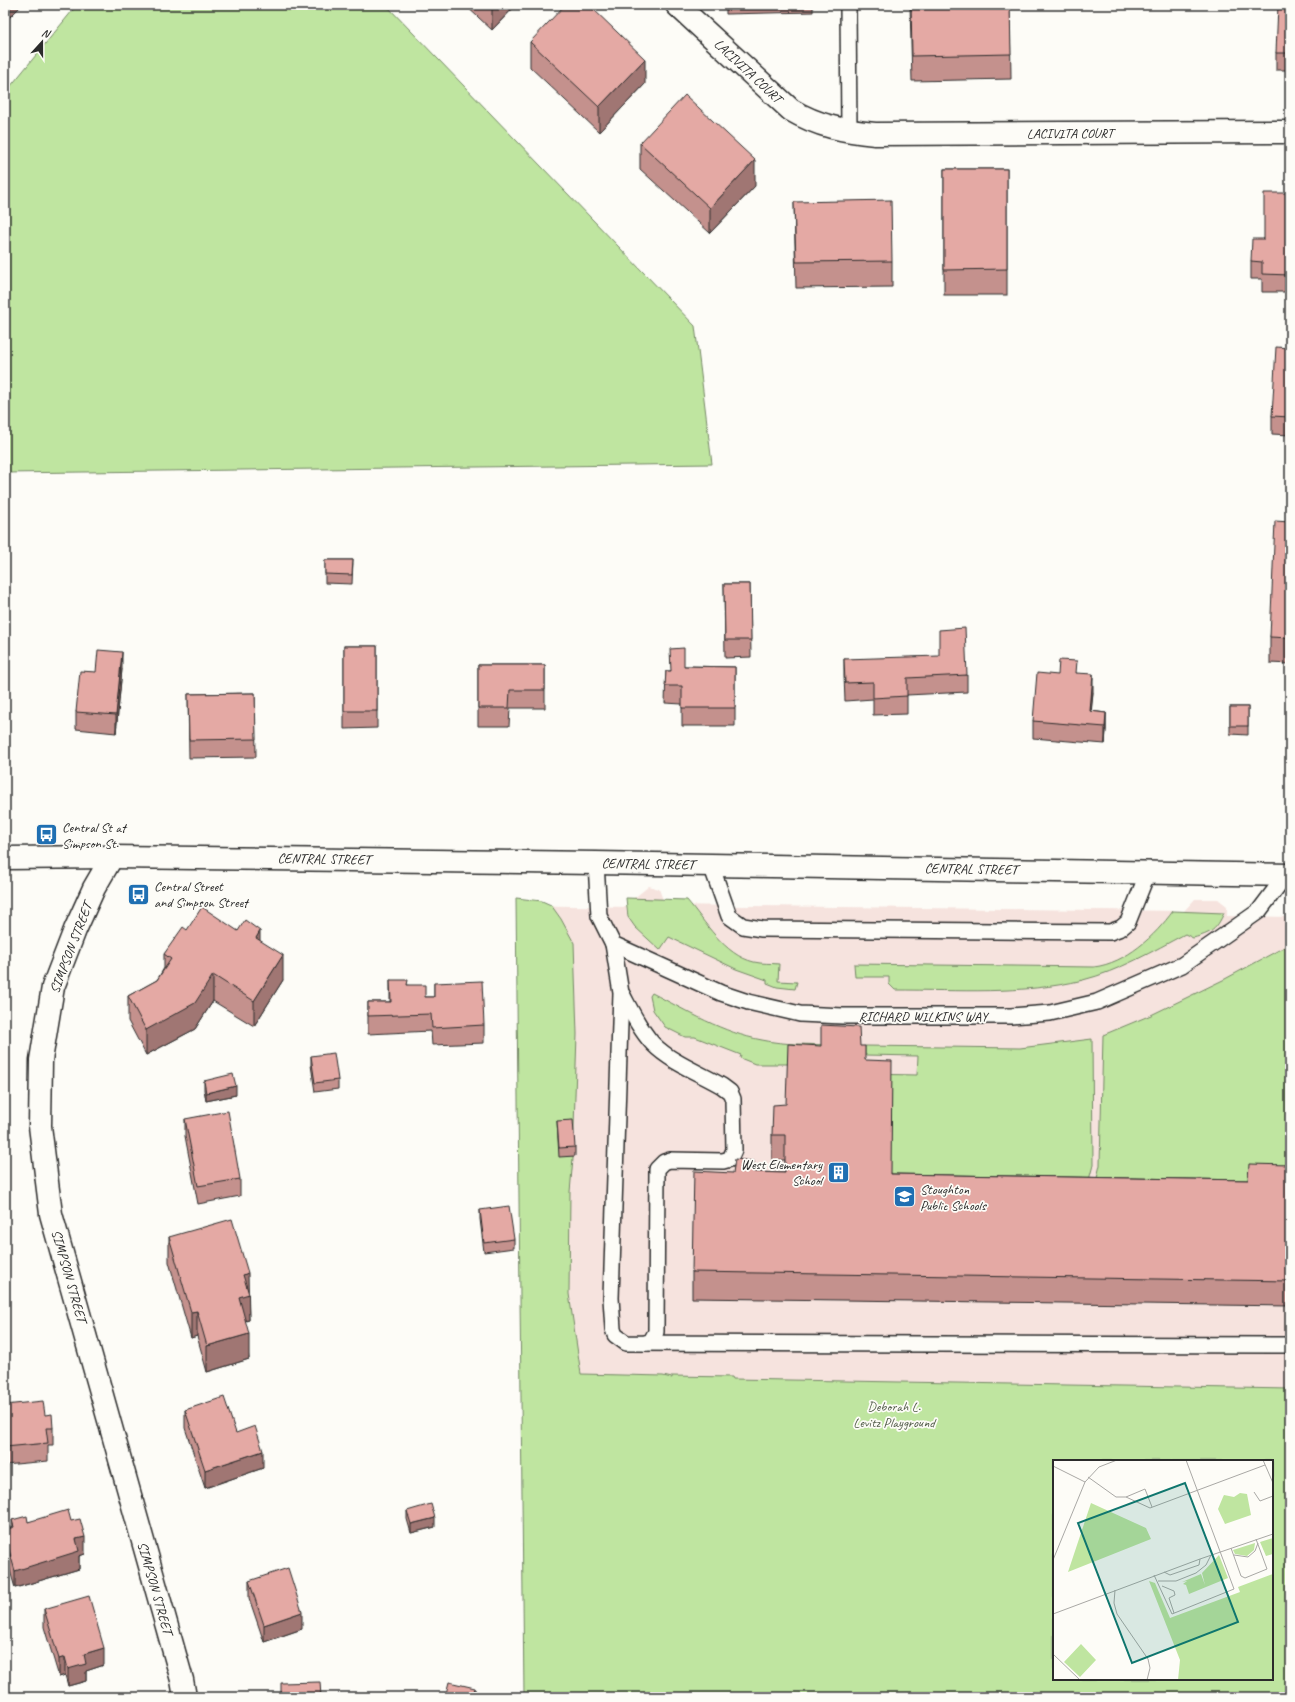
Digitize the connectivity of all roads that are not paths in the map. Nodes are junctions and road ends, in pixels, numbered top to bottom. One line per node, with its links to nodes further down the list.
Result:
1 (677, 5): 3 (street, LACIVITA COURT)
2 (848, 5): 3 (lane)
3 (849, 131): 4 (street, LACIVITA COURT)
4 (1290, 132)
5 (112, 857): 6 (street, CENTRAL STREET); 7 (street, CENTRAL STREET); 15 (street, SIMPSON STREET)
6 (5, 858)
7 (596, 863): 8 (street, CENTRAL STREET); 11 (lane)
8 (711, 865): 9 (street, CENTRAL STREET); 9 (lane)
9 (1148, 872): 10 (street, CENTRAL STREET)
10 (1288, 875): 11 (lane, RICHARD WILKINS WAY)
11 (613, 944): 12 (lane)
12 (621, 993): 13 (lane); 13 (lane)
13 (646, 1343): 14 (lane)
14 (1290, 1345)
15 (185, 1697)

